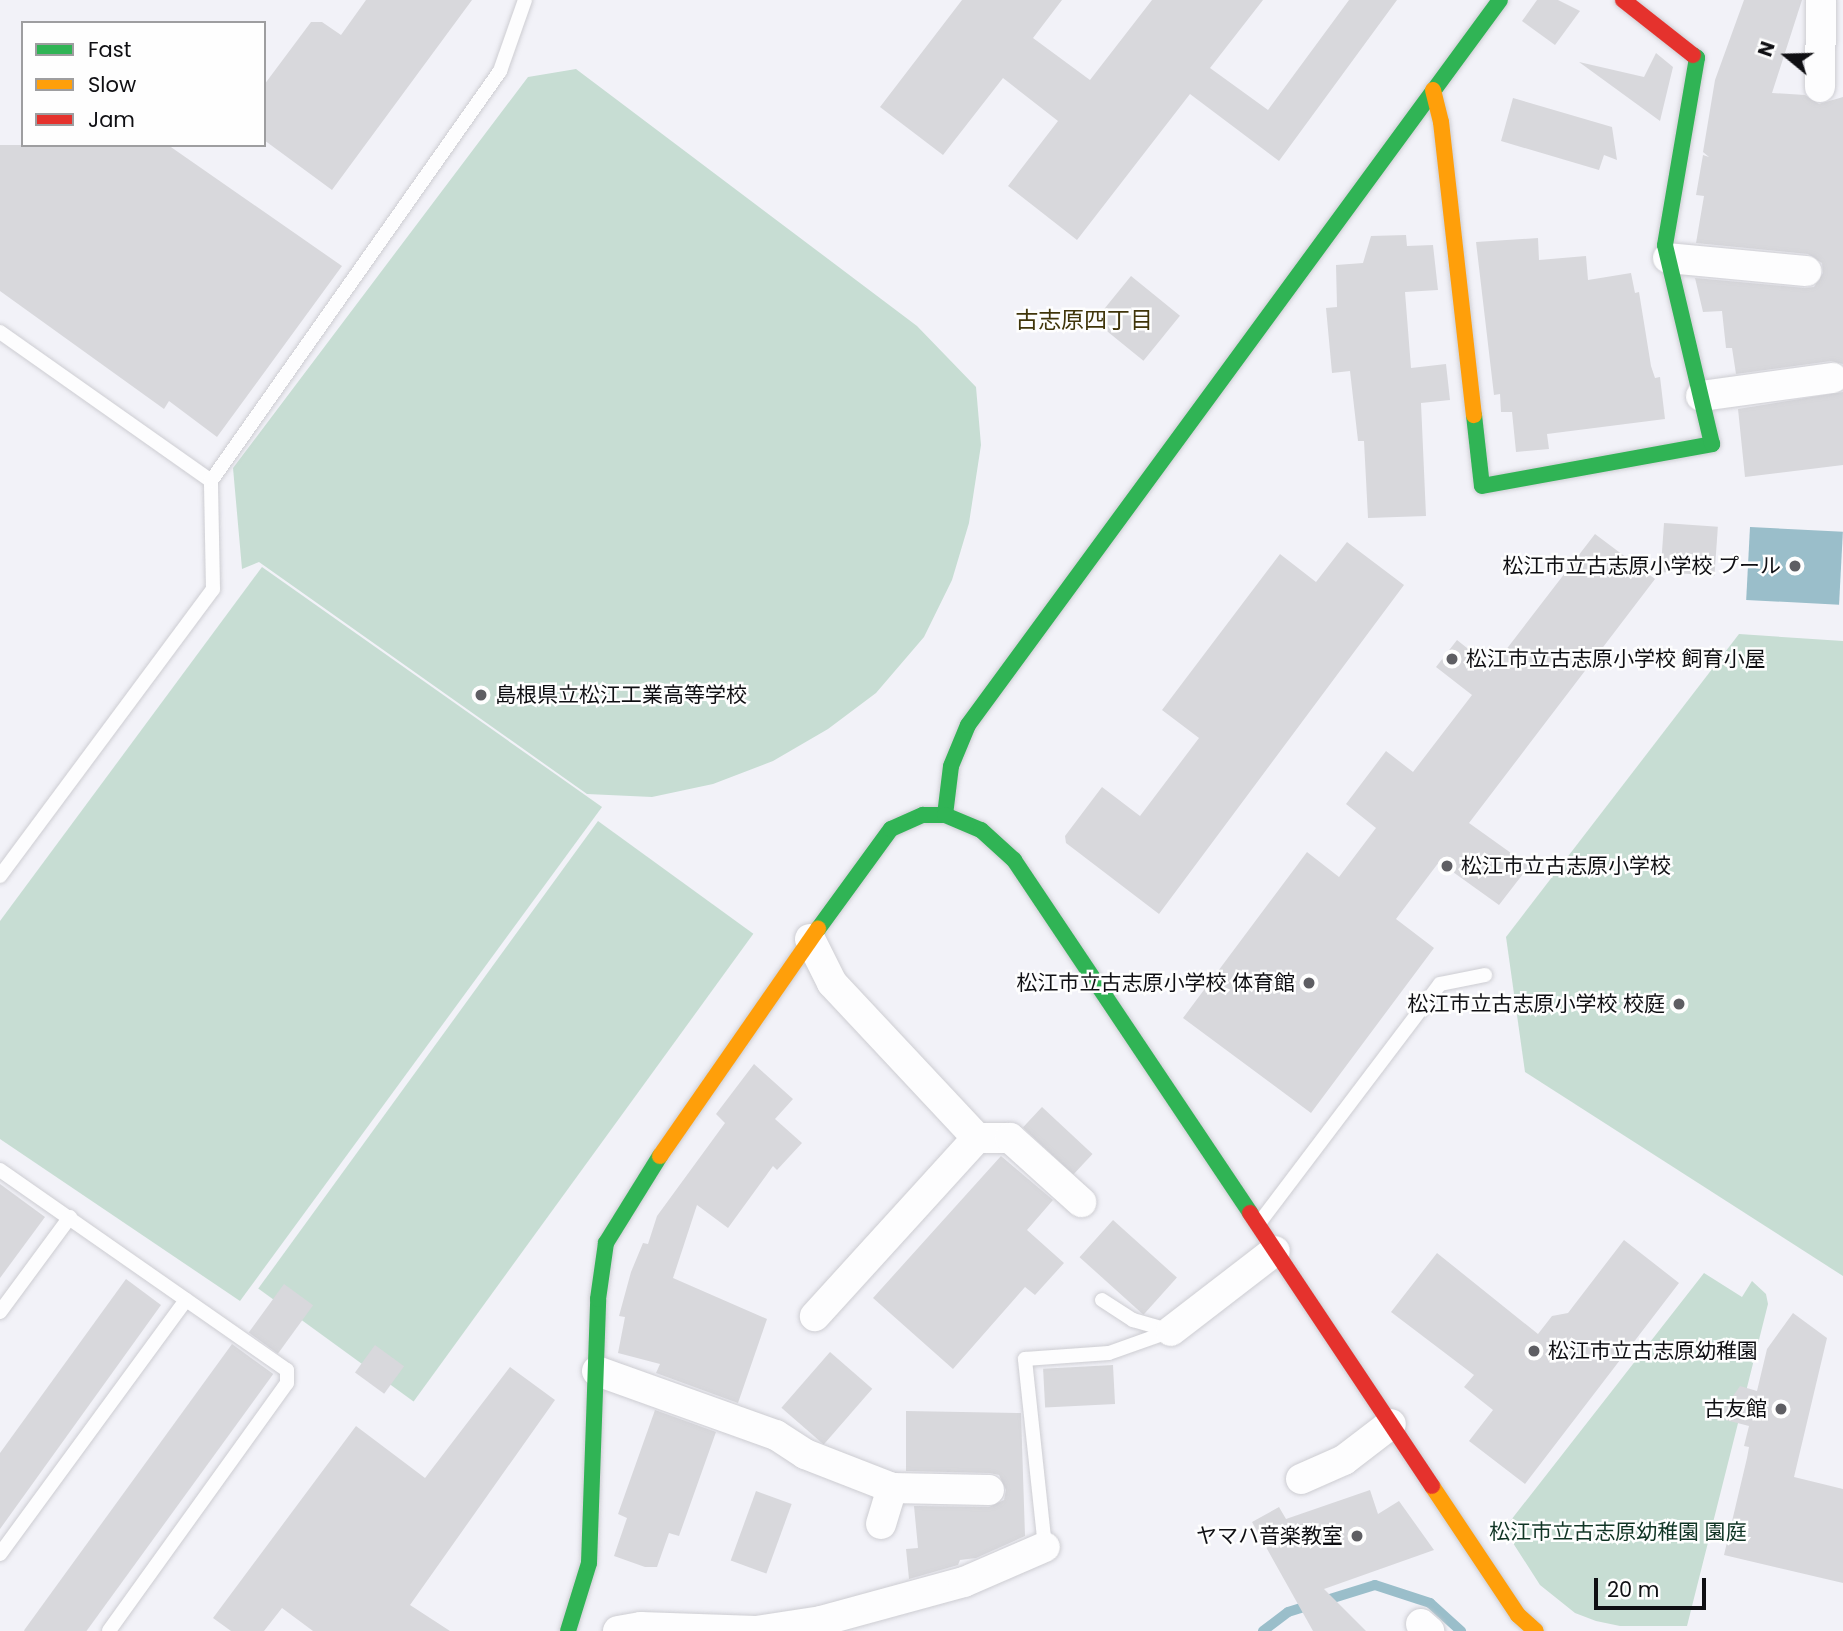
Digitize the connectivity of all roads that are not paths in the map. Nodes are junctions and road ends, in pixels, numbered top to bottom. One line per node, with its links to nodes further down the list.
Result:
1 (525, 0): 12 (lane)
2 (1500, 0): 6 (street)
3 (1623, 0): 7 (street)
4 (1821, 0): 5 (street)
5 (1820, 87)
6 (1433, 90): 11 (street); 13 (street)
7 (1668, 258): 8 (street); 11 (street)
8 (1806, 271)
9 (0, 332): 12 (lane)
10 (1833, 379): 11 (street)
11 (1701, 396)
12 (211, 481): 14 (lane)
13 (945, 815): 15 (street); 21 (street)
14 (0, 876)
15 (810, 939): 17 (street); 28 (street)
16 (1485, 975): 21 (lane)
17 (977, 1138): 19 (street); 26 (street)
18 (0, 1170): 20 (lane)
19 (1081, 1202)
20 (70, 1217): 23 (lane); 25 (lane)
21 (1259, 1223): 22 (street)
22 (1275, 1251): 27 (street); 29 (street)
23 (186, 1300): 35 (lane); 36 (lane)
24 (1102, 1300): 27 (lane)
25 (0, 1311)
26 (815, 1316)
27 (1171, 1331): 34 (lane)
28 (597, 1371): 31 (street); 37 (street)
29 (1391, 1424): 30 (street); 39 (street)
30 (1301, 1479)
31 (892, 1488): 32 (street); 33 (street)
32 (989, 1490)
33 (881, 1524)
34 (1045, 1547): 38 (street)
35 (0, 1554)
36 (109, 1631)
37 (569, 1631)
38 (618, 1631)
39 (1536, 1631)

